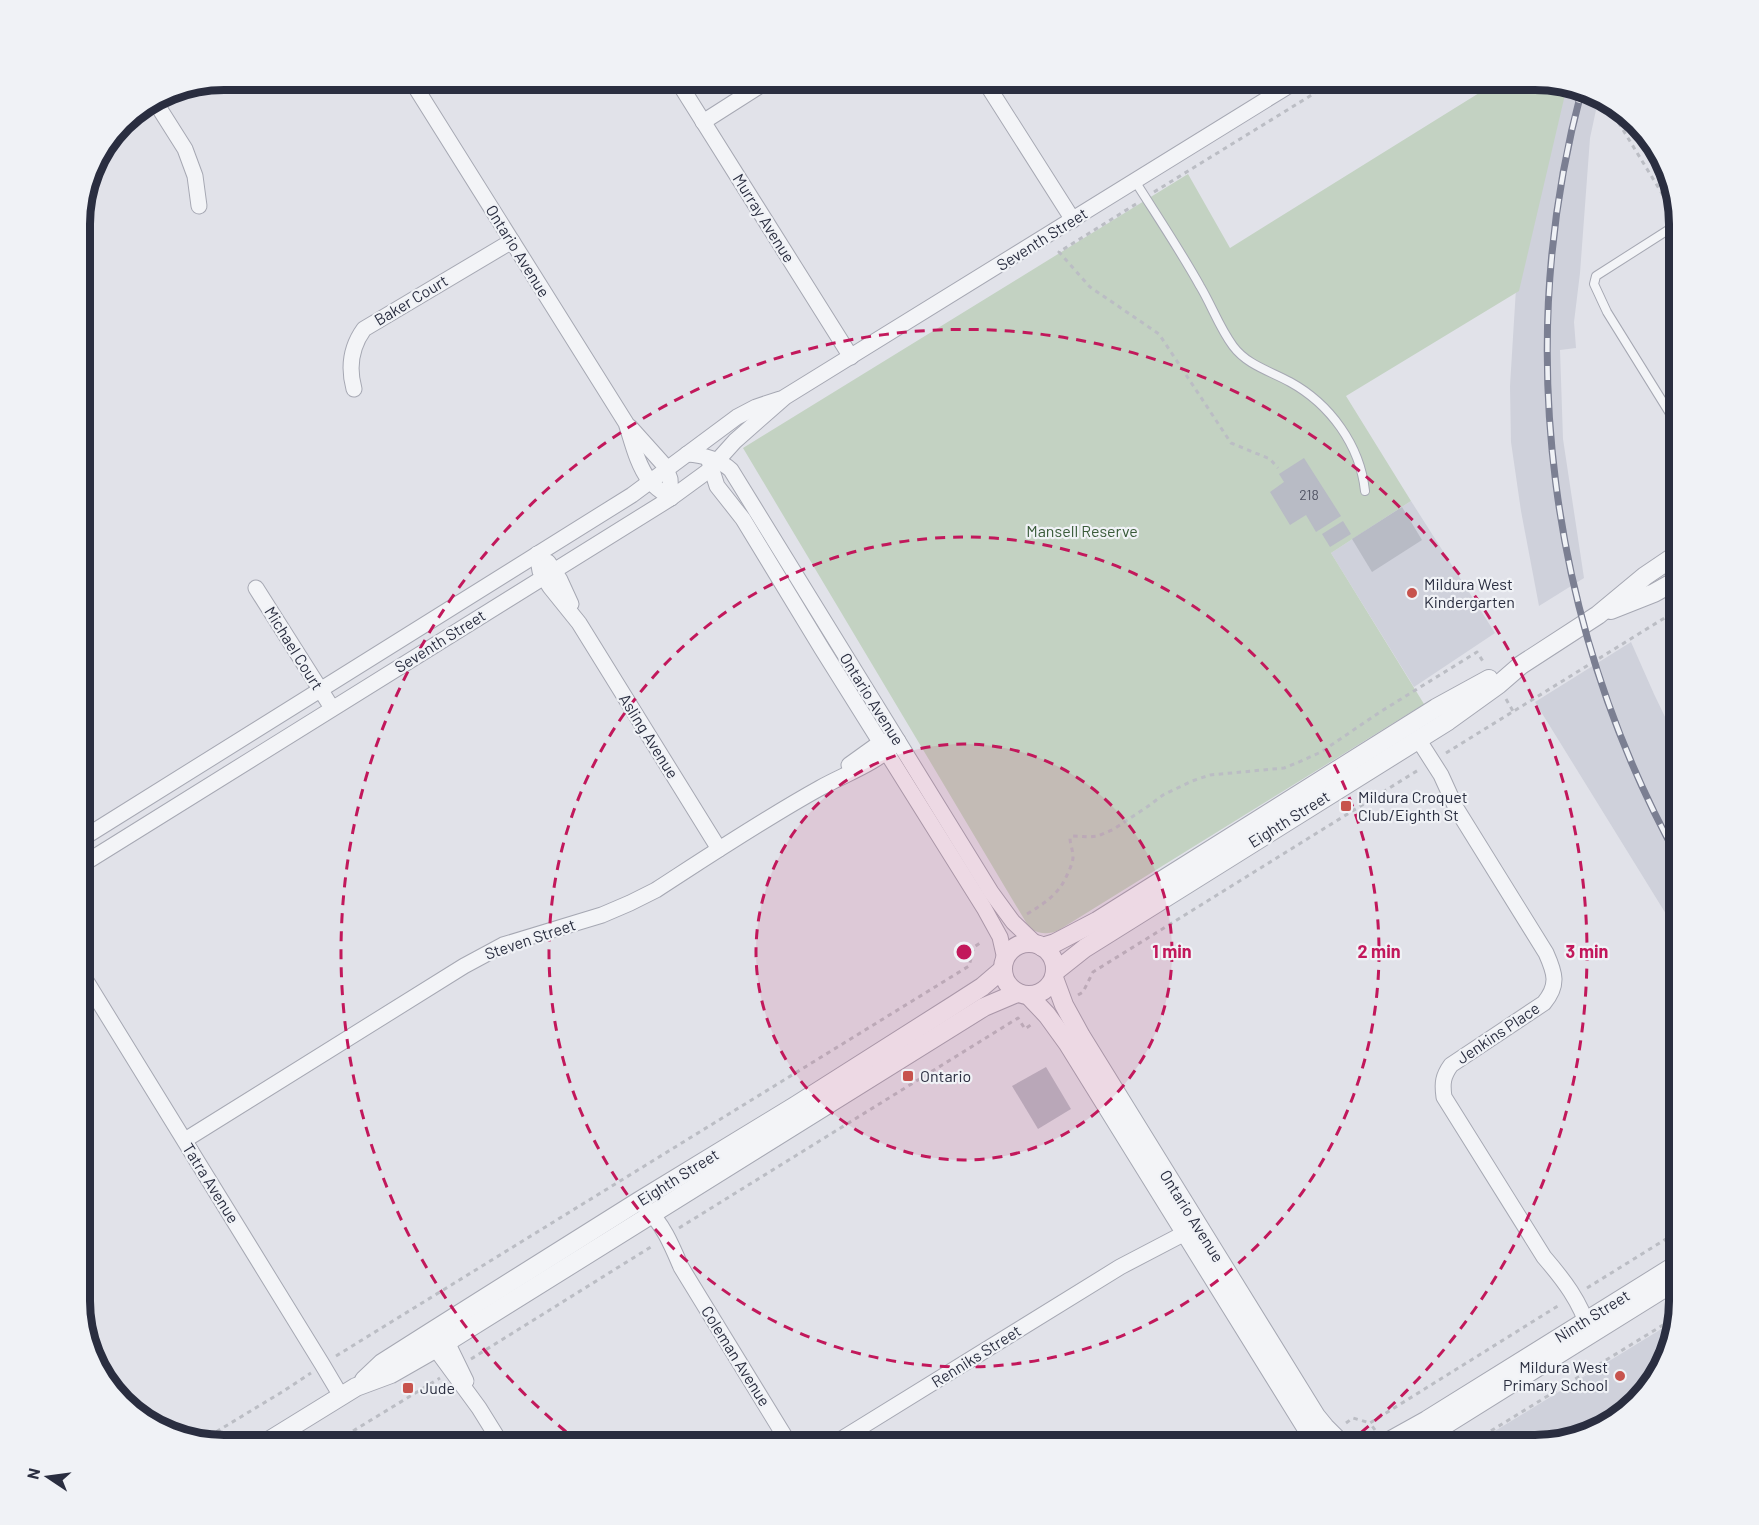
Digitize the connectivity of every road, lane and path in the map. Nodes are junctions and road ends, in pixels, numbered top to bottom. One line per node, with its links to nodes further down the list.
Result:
1 (417, 90): 14 (street, Ontario Avenue)
2 (683, 90): 8 (street, Murray Avenue)
3 (753, 90): 8 (street)
4 (990, 90): 12 (street)
5 (1282, 90): 9 (street, Seventh Street)
6 (159, 107): 11 (street)
7 (1616, 118): 10 (path)
8 (703, 122): 15 (street, Murray Avenue)
9 (1135, 181): 12 (street, Seventh Street); 25 (lane)
10 (1666, 201)
11 (200, 206)
12 (1073, 220): 15 (street, Seventh Street)
13 (1669, 227): 18 (lane)
14 (512, 241): 16 (street, Baker Court); 19 (street, Ontario Avenue)
15 (851, 357): 17 (street, Seventh Street)
16 (354, 388)
17 (785, 397): 20 (street, Seventh Street); 22 (street, Seventh Street)
18 (1669, 411)
19 (626, 423): 23 (street, Ontario Avenue); 24 (street, Ontario Avenue)
20 (711, 435): 21 (street, Seventh Street); 22 (street)
21 (687, 454): 22 (street); 23 (street, Seventh Street)
22 (712, 462): 26 (street, Seventh Street); 38 (street, Ontario Avenue); 40 (street, Ontario Avenue)
23 (666, 470): 24 (street, Seventh Street); 26 (street, Ontario Avenue)
24 (651, 482): 26 (street, Ontario Avenue); 27 (street, Seventh Street)
25 (1365, 490)
26 (670, 498): 29 (street, Seventh Street)
27 (537, 554): 29 (street, Asling Avenue); 35 (street, Seventh Street)
28 (1669, 560): 32 (street, Eighth Street)
29 (549, 574): 37 (street, Seventh Street); 43 (street, Asling Avenue)
30 (1669, 585): 32 (street, Eighth Street)
31 (256, 588): 35 (street, Michael Court)
32 (1598, 615): 34 (street, Eighth Street)
33 (1669, 616): 41 (path)
34 (1521, 665): 39 (street, Eighth Street); 47 (street, Eighth Street)
35 (321, 689): 37 (street, Michael Court); 42 (street, Seventh Street)
36 (1407, 695): 45 (path)
37 (332, 708): 44 (street, Seventh Street)
38 (898, 741): 40 (street); 45 (street, Ontario Avenue)
39 (1414, 742): 41 (street, Jenkins Place); 49 (street, Eighth Street)
40 (884, 747): 43 (street, Steven Street); 46 (street, Ontario Avenue)
41 (1429, 764): 52 (path); 61 (street, Jenkins Place)
42 (90, 834)
43 (718, 849): 54 (street, Steven Street)
44 (90, 860)
45 (1013, 922): 47 (street, Ontario Avenue)
46 (998, 932): 48 (street, Ontario Avenue); 65 (path)
47 (1039, 945): 48 (street); 49 (street)
48 (1004, 964): 51 (street); 55 (street, Eighth Street)
49 (1055, 975): 51 (street); 52 (street, Ontario Avenue)
50 (90, 987): 54 (street, Tatra Avenue)
51 (1023, 994): 53 (street, Ontario Avenue); 55 (street, Eighth Street)
52 (1064, 1005): 75 (street, Ontario Avenue)
53 (1047, 1015): 56 (street, Ontario Avenue); 58 (path)
54 (185, 1140): 65 (street, Tatra Avenue)
55 (645, 1211): 58 (street, Coleman Avenue); 64 (street, Eighth Street)
56 (1182, 1228): 73 (street, Renniks Street); 74 (street, Ontario Avenue)
57 (1669, 1238): 61 (path)
58 (663, 1239): 66 (path); 72 (street, Coleman Avenue)
59 (1669, 1270): 63 (street, Ninth Street)
60 (1669, 1284): 63 (street, Ninth Street)
61 (1570, 1299): 63 (street, Jenkins Place); 76 (path)
62 (1667, 1323): 79 (path)
63 (1586, 1326): 77 (street, Ninth Street); 78 (street, Ninth Street)
64 (439, 1340): 66 (street); 67 (street, Eighth Street)
65 (322, 1364): 67 (street, Tatra Avenue); 68 (path)
66 (455, 1368): 70 (path); 71 (street)
67 (348, 1392): 69 (street, Eighth Street)
68 (212, 1434)
69 (280, 1435)
70 (348, 1435)
71 (495, 1435)
72 (783, 1435)
73 (850, 1435)
74 (1310, 1435)
75 (1333, 1435)
76 (1377, 1435)
77 (1401, 1435)
78 (1429, 1435)
79 (1486, 1435)

